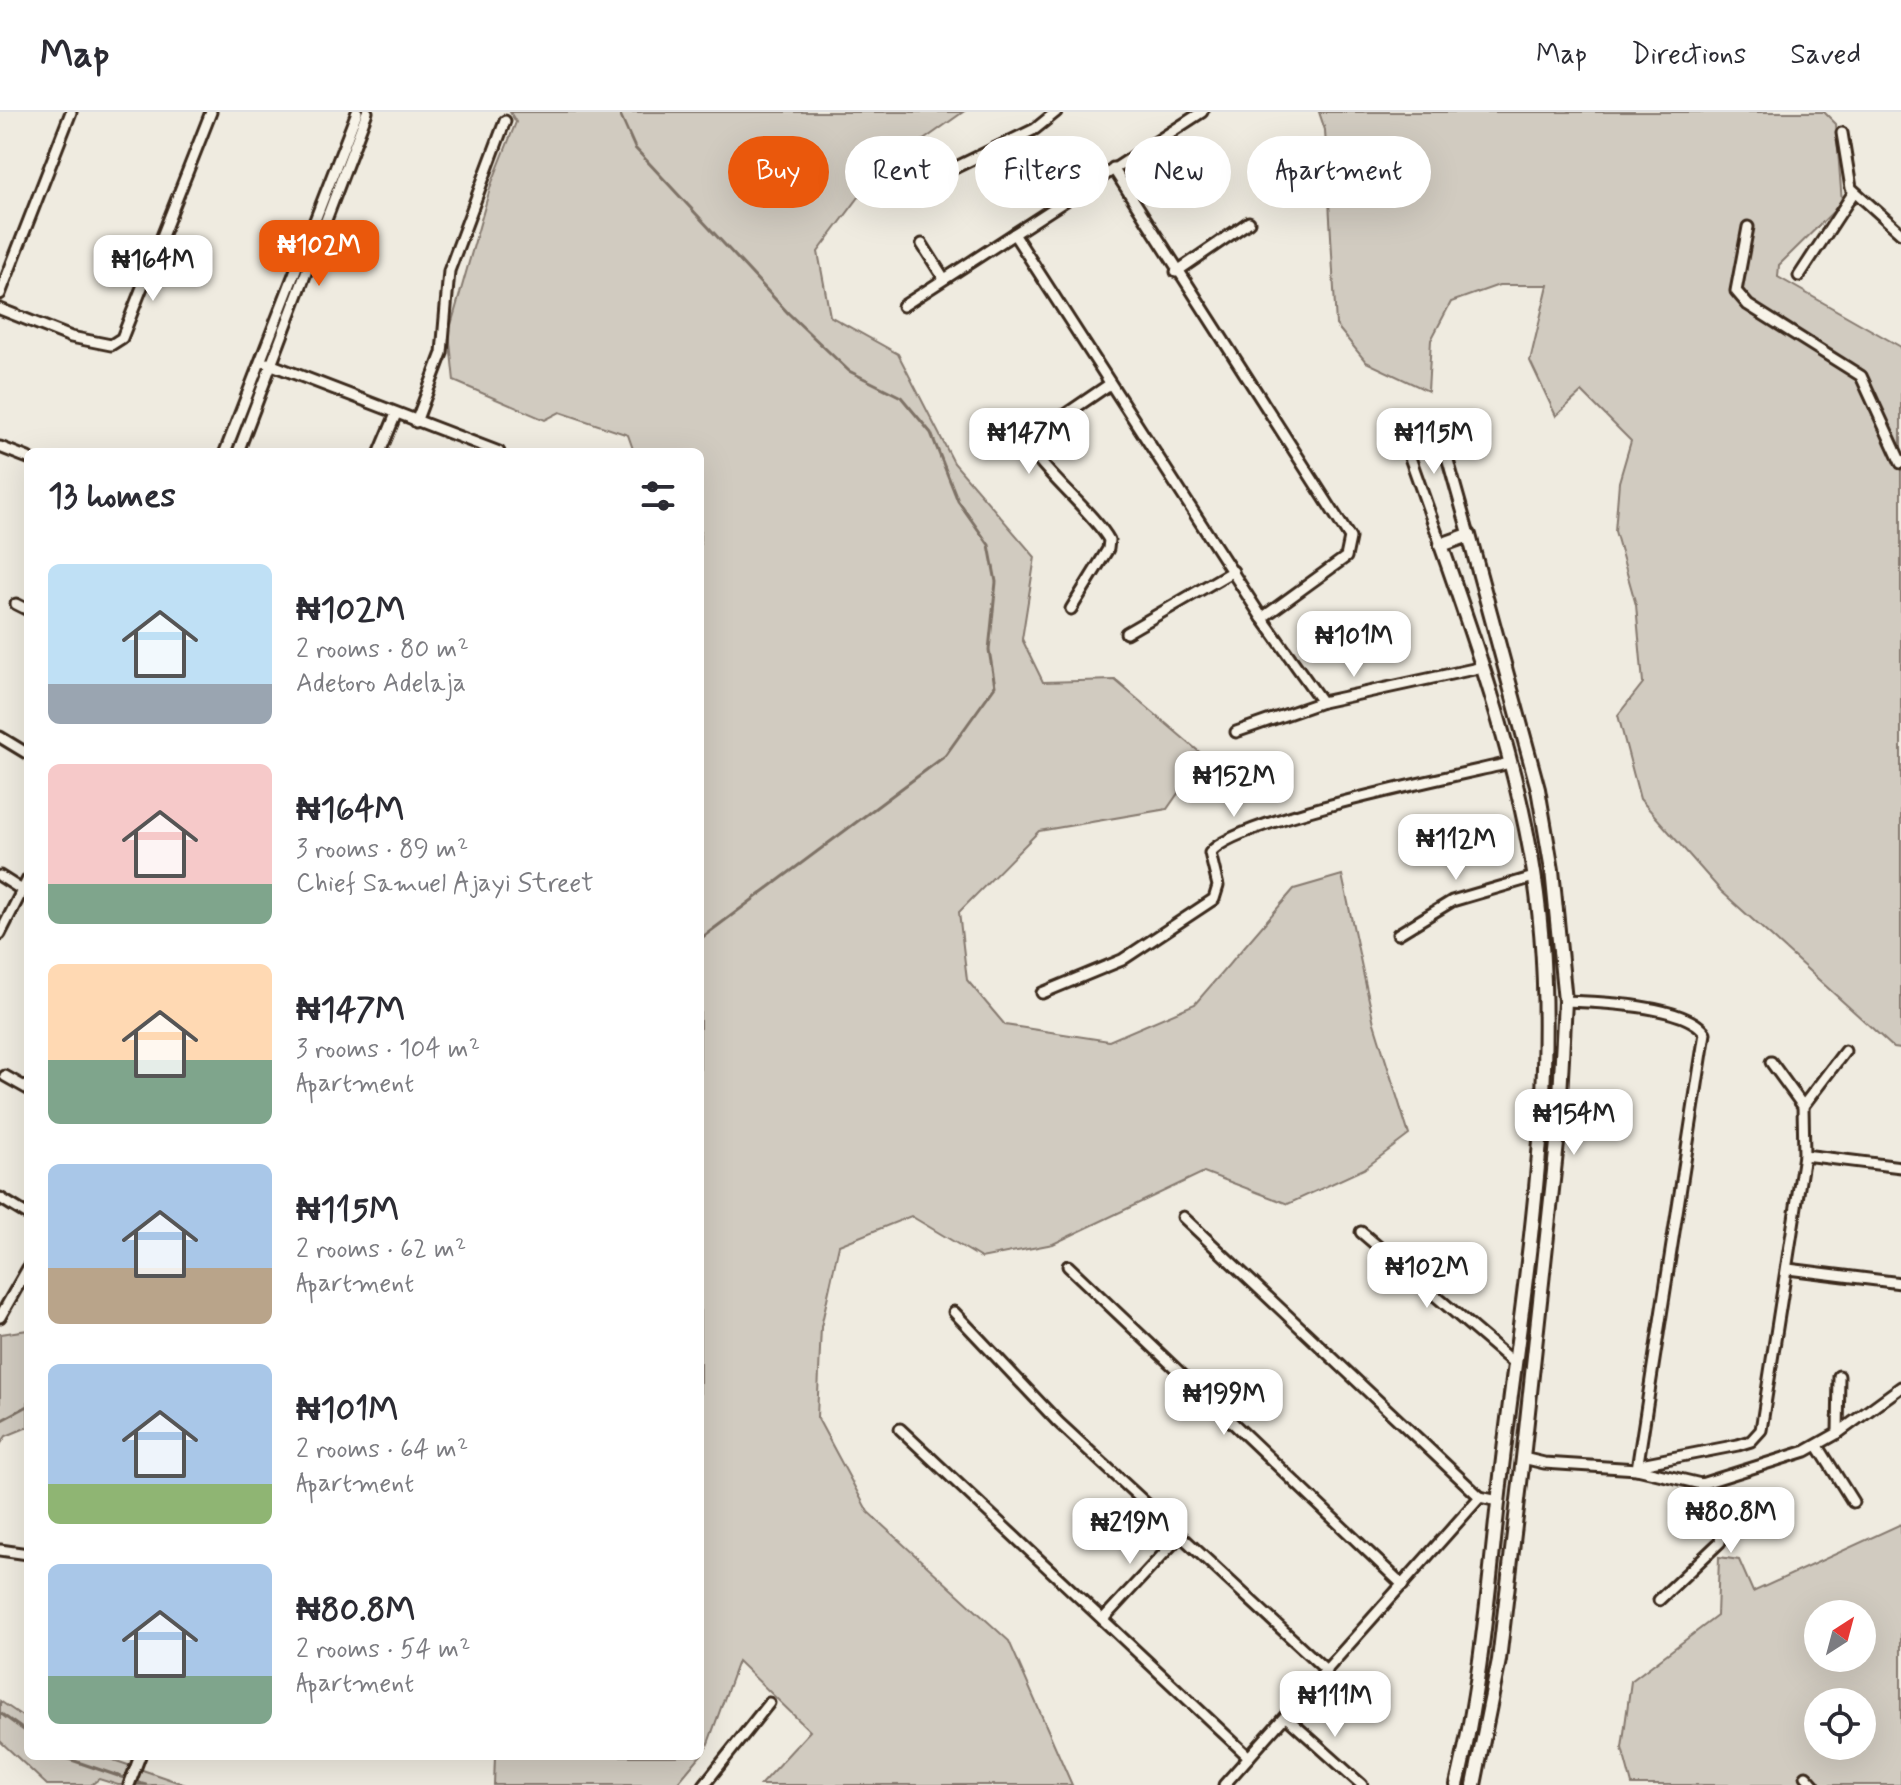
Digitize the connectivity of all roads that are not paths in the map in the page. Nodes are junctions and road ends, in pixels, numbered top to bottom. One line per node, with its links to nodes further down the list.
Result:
1 (71, 112): 20 (street)
2 (211, 112): 22 (street)
3 (357, 112): 23 (street)
4 (367, 112): 24 (street)
5 (1056, 112): 9 (street)
6 (1202, 112): 10 (street)
7 (505, 121): 28 (street)
8 (1842, 133): 11 (street)
9 (959, 166)
10 (1113, 168): 15 (street); 17 (street)
11 (1854, 192): 14 (street); 18 (street)
12 (1249, 222): 17 (street)
13 (1748, 227): 36 (street)
14 (1901, 233)
15 (1014, 234): 19 (street); 25 (street)
16 (922, 244): 19 (street)
17 (1176, 272): 43 (street)
18 (1799, 276)
19 (943, 277): 21 (street)
20 (0, 294)
21 (903, 306)
22 (0, 309)
23 (260, 360): 24 (street); 31 (street)
24 (273, 365): 26 (street); 32 (street)
25 (1110, 384): 39 (street); 42 (street)
26 (396, 414): 28 (street); 33 (street)
27 (1396, 418): 38 (street)
28 (416, 422): 34 (street)
29 (1438, 425): 37 (street)
30 (0, 447): 35 (street)
31 (227, 448)
32 (240, 448)
33 (382, 448)
34 (488, 448)
35 (24, 456)
36 (1901, 463)
37 (1469, 535): 38 (street); 58 (street)
38 (1441, 545): 45 (street)
39 (1233, 571): 43 (street); 44 (street)
40 (16, 604): 41 (street)
41 (24, 608)
42 (1071, 609)
43 (1262, 618): 46 (street)
44 (1126, 633)
45 (1483, 667): 46 (street); 50 (street)
46 (1322, 702): 47 (street)
47 (1236, 732)
48 (0, 737): 49 (street)
49 (24, 752)
50 (1510, 763): 52 (street); 57 (street)
51 (0, 876): 54 (street)
52 (1534, 877): 56 (street); 76 (street)
53 (24, 886): 54 (street)
54 (22, 890): 55 (street)
55 (0, 934)
56 (1398, 934)
57 (1042, 993)
58 (1565, 1001): 80 (street); 85 (street)
59 (1845, 1051): 63 (street)
60 (1771, 1062): 63 (street)
61 (5, 1076): 62 (street)
62 (24, 1087)
63 (1803, 1106): 64 (street)
64 (1804, 1155): 65 (street); 71 (street)
65 (1901, 1167)
66 (0, 1198): 67 (street)
67 (24, 1213)
68 (1183, 1217): 87 (street)
69 (1361, 1232): 76 (street)
70 (1068, 1266): 93 (street)
71 (1788, 1269): 73 (street); 85 (street)
72 (24, 1275): 75 (street)
73 (1901, 1283)
74 (954, 1312): 90 (street)
75 (0, 1317)
76 (1515, 1364): 79 (street)
77 (1839, 1376): 82 (street)
78 (1901, 1387): 82 (street)
79 (1511, 1398): 80 (street); 88 (street)
80 (1530, 1401): 84 (street)
81 (900, 1429): 95 (street)
82 (1838, 1433): 83 (street)
83 (1818, 1446): 86 (street); 89 (street)
84 (1523, 1458): 85 (street); 107 (street)
85 (1637, 1469): 86 (street)
86 (1701, 1484): 94 (street)
87 (1480, 1497): 88 (street); 93 (street)
88 (1498, 1501): 106 (street)
89 (1853, 1502)
90 (1180, 1536): 95 (street); 96 (street)
91 (0, 1550): 92 (street)
92 (24, 1553)
93 (1403, 1585): 96 (street)
94 (1659, 1600)
95 (1103, 1619): 99 (street)
96 (1327, 1671): 98 (street)
97 (769, 1703): 103 (street)
98 (1286, 1717): 99 (street); 105 (street)
99 (1249, 1757): 104 (street)
100 (138, 1760): 102 (street)
101 (1806, 1776): 108 (street)
102 (129, 1785)
103 (704, 1785)
104 (1224, 1785)
105 (1362, 1785)
106 (1457, 1785)
107 (1474, 1785)
108 (1814, 1785)

